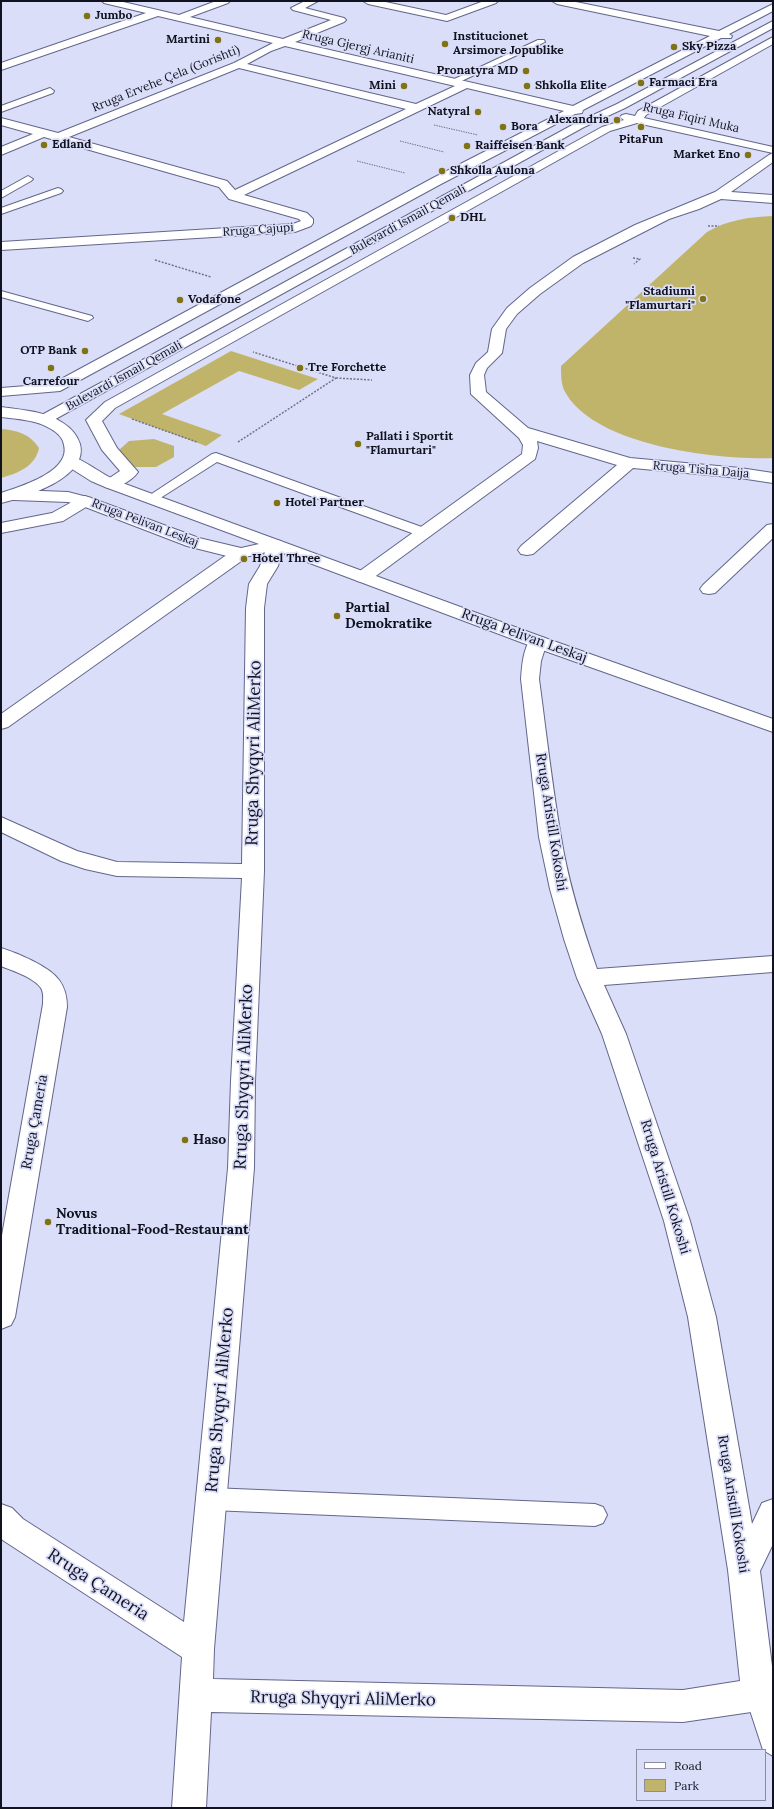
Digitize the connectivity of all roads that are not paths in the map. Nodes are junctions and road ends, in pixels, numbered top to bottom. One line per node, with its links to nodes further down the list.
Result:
1 (107, 1): 8 (street, Rruga Gjergj Arianiti)
2 (225, 1): 9 (street)
3 (313, 1): 15 (street, Rruga Ervehe Çela (Gorishti))
4 (368, 1): 5 (street)
5 (493, 1)
6 (557, 1): 11 (street)
7 (773, 7): 11 (street)
8 (156, 13): 9 (street, Rruga Gjergj Arianiti); 17 (street)
9 (179, 18): 15 (street, Rruga Gjergj Arianiti)
10 (773, 24): 12 (street, Bulevardi Ismail Qemali)
11 (721, 35): 12 (street); 23 (street)
12 (744, 40): 24 (street, Bulevardi Ismail Qemali)
13 (773, 40): 25 (street, Bulevardi Ismail Qemali)
14 (541, 42): 18 (lane)
15 (282, 43): 16 (street, Rruga Ervehe Çela (Gorishti)); 18 (street, Rruga Gjergj Arianiti)
16 (238, 65): 21 (street); 28 (street, Rruga Ervehe Çela (Gorishti))
17 (1, 66)
18 (452, 82): 19 (street, Rruga Gjergj Arianiti)
19 (465, 86): 21 (street); 23 (street, Rruga Gjergj Arianiti)
20 (50, 90): 22 (lane)
21 (417, 108): 34 (street)
22 (1, 109)
23 (573, 110): 24 (street, Rruga Gjergj Arianiti); 44 (street)
24 (603, 114): 25 (street, Rruga Fiqiri Muka); 46 (street, Bulevardi Ismail Qemali)
25 (638, 119): 30 (street, Rruga Fiqiri Muka); 51 (street, Bulevardi Ismail Qemali)
26 (1, 121): 27 (street)
27 (44, 133): 28 (street); 29 (street)
28 (59, 137): 33 (street)
29 (1, 150)
30 (773, 150)
31 (773, 157): 37 (street)
32 (28, 179): 36 (lane)
33 (223, 184): 34 (street); 38 (street)
34 (244, 190): 38 (street)
35 (58, 191): 40 (lane)
36 (1, 195)
37 (719, 195): 39 (street); 47 (street)
38 (232, 196): 41 (street, Rruga Cajupi)
39 (773, 199)
40 (1, 211)
41 (1, 246)
42 (1, 294): 43 (lane)
43 (88, 318)
44 (1, 392)
45 (1, 412): 46 (street)
46 (45, 420): 48 (street)
47 (520, 431): 49 (street, Rruga Tisha Daija); 57 (street)
48 (70, 461): 51 (street, Rruga Pelivan Leskaj); 52 (street)
49 (629, 464): 50 (street, Rruga Tisha Daija); 59 (street)
50 (773, 478)
51 (111, 484): 53 (street, Rruga Pelivan Leskaj)
52 (8, 496): 54 (street, Rruga Pelivan Leskaj)
53 (150, 498): 57 (lane); 58 (street, Rruga Pelivan Leskaj)
54 (85, 501): 55 (street); 60 (street, Rruga Pelivan Leskaj)
55 (1, 528)
56 (773, 529): 62 (street)
57 (425, 533): 61 (street)
58 (275, 545): 60 (street, Rruga Pelivan Leskaj); 61 (street, Rruga Pelivan Leskaj); 67 (street, Rruga Shyqyri AliMerko)
59 (527, 550)
60 (241, 553): 64 (street)
61 (363, 577): 63 (street, Rruga Pelivan Leskaj)
62 (709, 588)
63 (538, 642): 65 (street, Rruga Pelivan Leskaj); 70 (street, Rruga Aristill Kokoshi)
64 (1, 722)
65 (773, 726)
66 (1, 824): 67 (street)
67 (253, 871): 72 (street, Rruga Shyqyri AliMerko)
68 (1, 956): 71 (street, Rruga Çameria)
69 (773, 964): 70 (street)
70 (589, 978): 76 (street, Rruga Aristill Kokoshi)
71 (1, 1317)
72 (212, 1499): 74 (lane); 77 (street, Rruga Shyqyri AliMerko)
73 (773, 1513): 76 (street)
74 (595, 1515)
75 (1, 1518): 77 (street, Rruga Çameria)
76 (744, 1570): 78 (street, Rruga Aristill Kokoshi)
77 (198, 1649): 79 (street, Rruga Shyqyri AliMerko)
78 (766, 1693): 79 (street, Rruga Shyqyri AliMerko); 80 (lane, Rruga Aristill Kokoshi)
79 (196, 1695): 81 (street)
80 (773, 1743)
81 (189, 1808)

